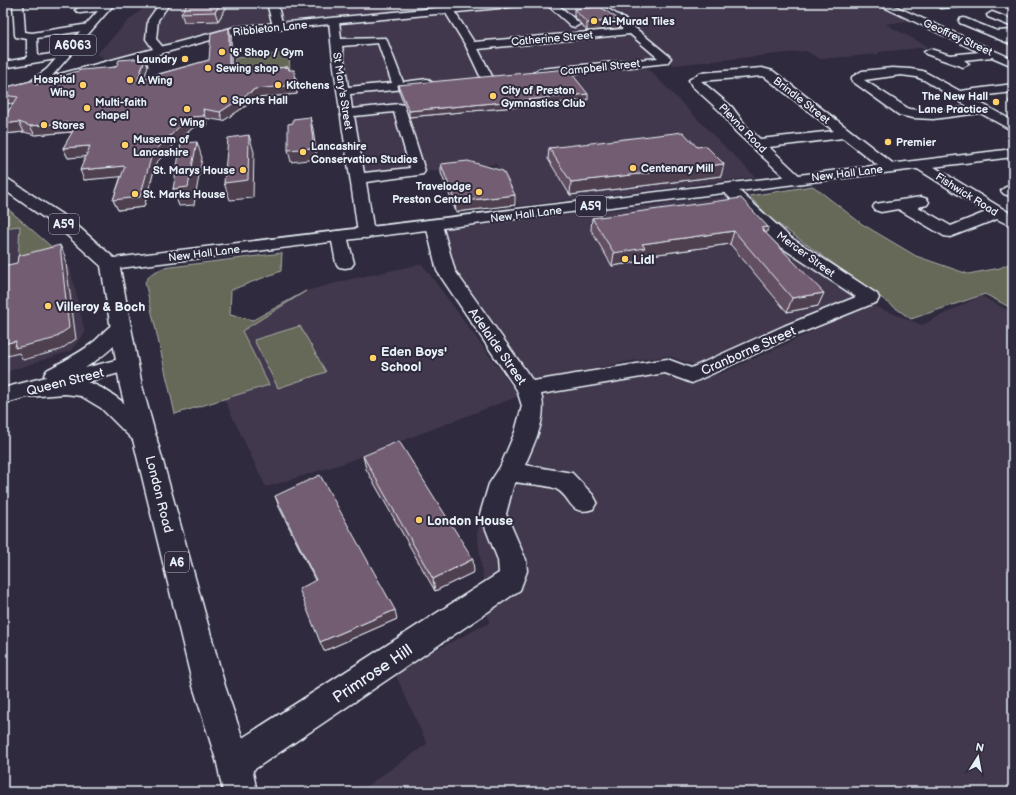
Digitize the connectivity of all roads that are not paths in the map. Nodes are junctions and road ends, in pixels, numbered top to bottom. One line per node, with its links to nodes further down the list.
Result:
1 (18, 3): 27 (main road)
2 (165, 3): 31 (main road)
3 (272, 3): 21 (main road)
4 (520, 3): 14 (main road, Ribbleton Lane)
5 (550, 3): 20 (main road)
6 (591, 3): 23 (main road)
7 (880, 3): 33 (main road, Geoffrey Street)
8 (969, 3): 12 (main road)
9 (1005, 3): 13 (main road)
10 (79, 6): 11 (main road); 18 (main road)
11 (107, 6): 18 (main road, A6063)
12 (943, 6)
13 (1013, 6)
14 (449, 10): 16 (main road, Ribbleton Lane); 24 (main road)
15 (992, 15): 19 (main road)
16 (334, 21): 21 (main road, Ribbleton Lane); 29 (main road, St Mary's Street)
17 (964, 21): 26 (main road)
18 (86, 24): 27 (main road); 34 (main road, A6063)
19 (1013, 24)
20 (560, 25)
21 (278, 26): 31 (main road, Ribbleton Lane)
22 (477, 31): 24 (main road)
23 (633, 31): 30 (main road, Catherine Street); 42 (main road, Campbell Street)
24 (462, 32): 30 (main road)
25 (1013, 33): 26 (main road)
26 (996, 34): 28 (main road)
27 (32, 36): 36 (main road)
28 (1013, 42)
29 (336, 43): 49 (main road); 51 (main road, St Mary's Street)
30 (471, 46): 45 (main road)
31 (160, 51): 41 (main road, Ribbleton Lane)
32 (930, 52): 35 (main road)
33 (994, 54): 35 (main road); 37 (main road, Geoffrey Street)
34 (64, 55): 36 (main road); 40 (main road, A6063)
35 (950, 58): 38 (main road)
36 (33, 59): 39 (main road)
37 (1013, 63)
38 (962, 64)
39 (3, 65)
40 (51, 71): 41 (main road, A6063); 48 (main road, A6063)
41 (74, 73): 48 (main road, Ribbleton Lane)
42 (524, 74)
43 (502, 76): 45 (main road)
44 (700, 76): 57 (main road, Brindle Street); 58 (main road, Plevna Road)
45 (487, 78): 46 (main road)
46 (471, 79)
47 (439, 82): 49 (main road)
48 (34, 84): 52 (main road, Ribbleton Lane / A6063)
49 (399, 86): 51 (main road)
50 (1013, 88): 53 (main road)
51 (343, 91): 55 (main road, St Mary's Street)
52 (3, 93)
53 (957, 95): 54 (main road); 54 (main road)
54 (981, 109): 56 (main road)
55 (346, 113): 62 (main road, St Mary's Street); 62 (main road)
56 (1013, 127)
57 (846, 134): 58 (main road); 61 (main road, Brindle Street)
58 (757, 144): 63 (main road, Plevna Road)
59 (1013, 153): 60 (main road, New Hall Lane / A59)
60 (921, 165): 61 (main road, New Hall Lane / A59); 69 (main road, Fishwick Road)
61 (890, 168): 63 (main road, New Hall Lane / A59)
62 (359, 178): 72 (main road, St Mary's Street)
63 (796, 180): 65 (main road, New Hall Lane / A59)
64 (3, 182): 76 (main road, A59)
65 (729, 189): 71 (main road, New Hall Lane / A59); 78 (main road, Mercer Street)
66 (921, 202): 67 (main road)
67 (901, 204): 68 (main road); 69 (main road)
68 (881, 207)
69 (996, 214): 70 (main road, Fishwick Road)
70 (1013, 222)
71 (434, 225): 72 (main road, New Hall Lane / A59); 81 (main road, Adelaide Street)
72 (366, 233): 73 (main road, New Hall Lane / A59)
73 (339, 236): 74 (main road, New Hall Lane / A59); 75 (main road)
74 (169, 257): 76 (main road, New Hall Lane / A59); 77 (main road)
75 (345, 263)
76 (110, 264): 77 (main road, London Road / A6)
77 (115, 292): 79 (main road, London Road / A6)
78 (870, 298): 81 (main road, Cranborne Street)
79 (120, 327): 80 (main road, London Road / A6); 82 (main road)
80 (127, 364): 82 (main road, Queen Street); 84 (main road, London Road / A6)
81 (528, 389): 85 (main road, Adelaide Street)
82 (28, 390): 83 (main road, Queen Street); 84 (main road)
83 (3, 396)
84 (145, 438): 88 (main road, London Road / A6)
85 (510, 472): 86 (main road); 87 (main road, Adelaide Street)
86 (584, 502)
87 (510, 581): 88 (main road, Primrose Hill)
88 (237, 777)

